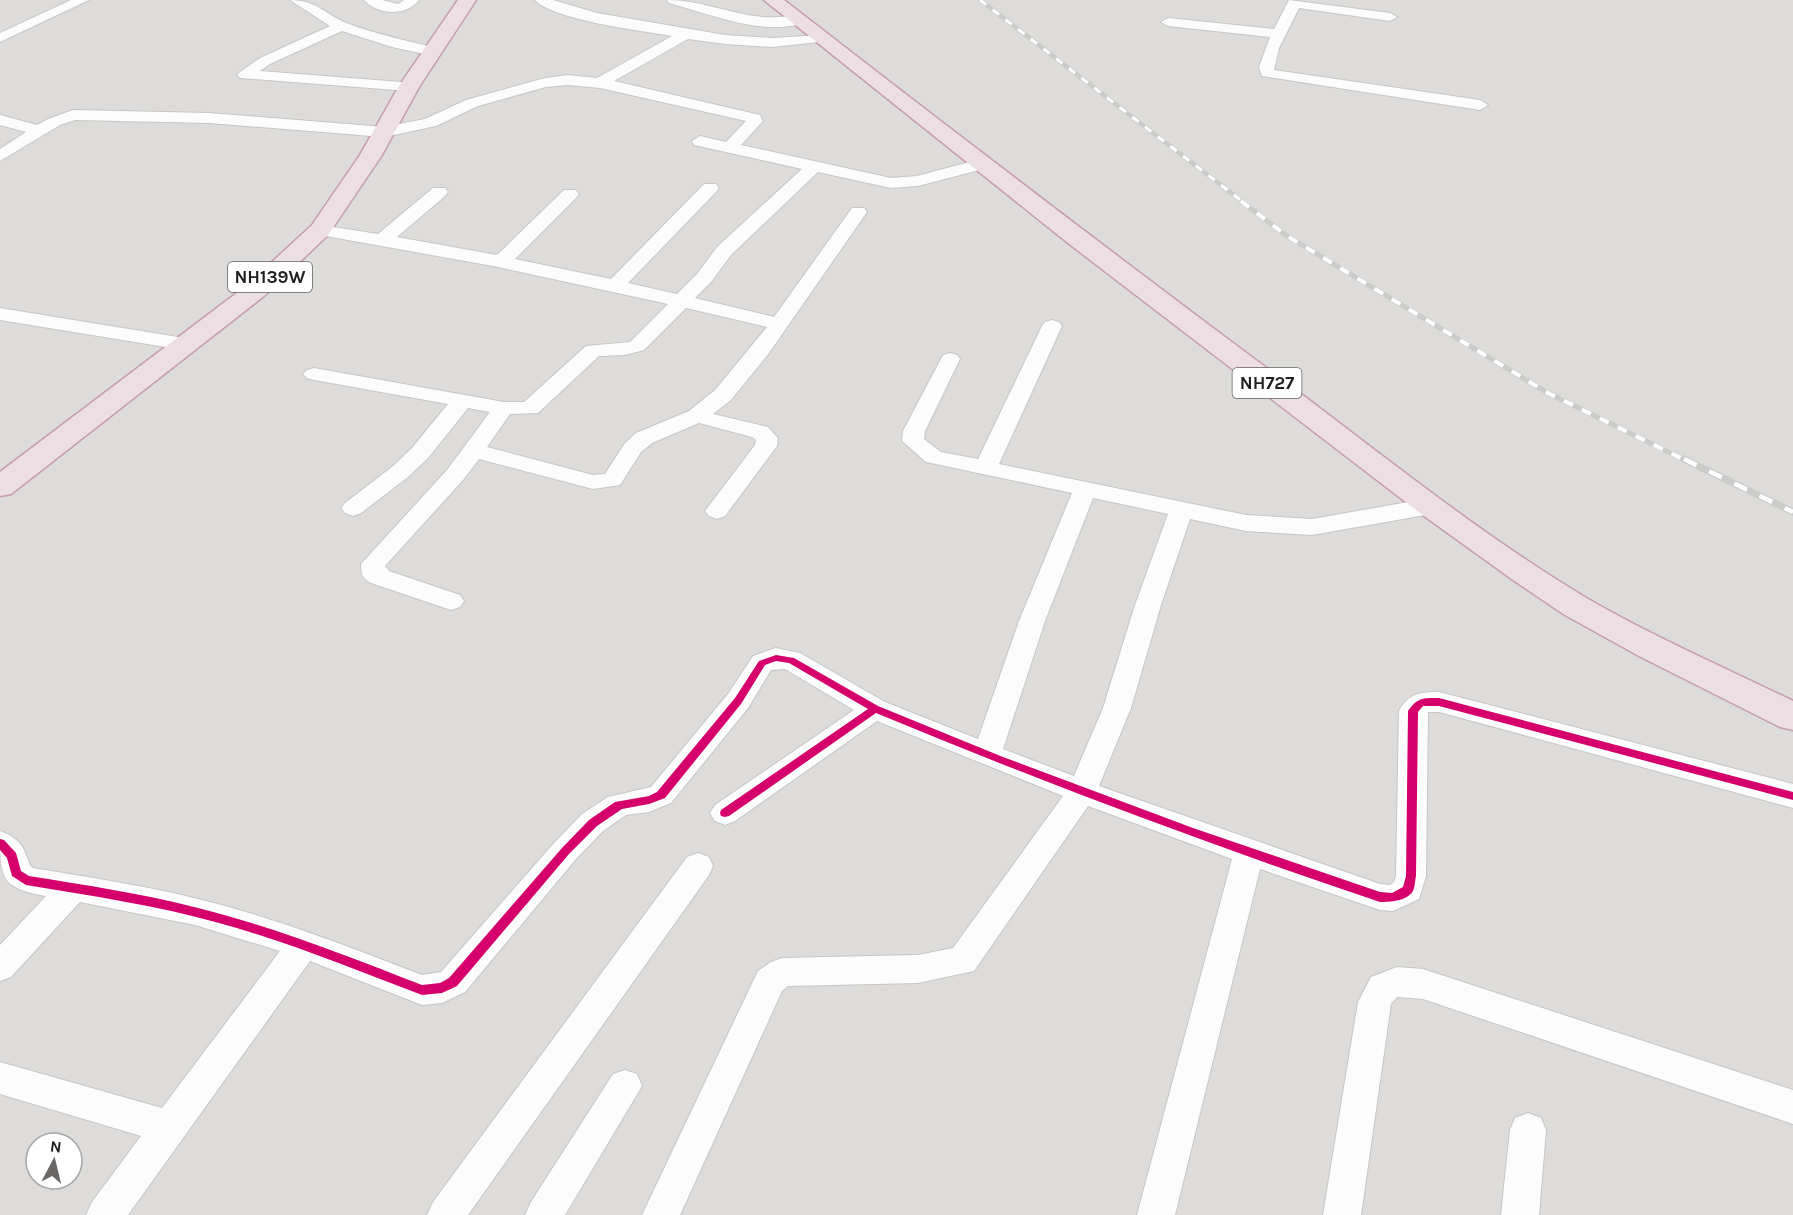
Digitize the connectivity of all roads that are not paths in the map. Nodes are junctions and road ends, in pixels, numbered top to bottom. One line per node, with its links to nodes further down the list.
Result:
1 (82, 0): 16 (street)
2 (297, 0): 13 (street)
3 (371, 0): 4 (street)
4 (412, 0)
5 (466, 0): 18 (highway, NH139W)
6 (542, 0): 15 (street)
7 (674, 0): 11 (street)
8 (773, 0): 11 (highway, NH727)
9 (1295, 2): 10 (street); 14 (street)
10 (1390, 17)
11 (796, 21): 17 (highway, NH727)
12 (1168, 22): 14 (street)
13 (341, 26): 18 (street); 20 (street)
14 (1280, 34): 21 (street)
15 (684, 35): 17 (street); 19 (street)
16 (0, 38)
17 (819, 38): 28 (highway, NH727)
18 (434, 52): 20 (highway, NH139W)
19 (600, 83): 24 (street); 26 (street)
20 (409, 86): 24 (highway, NH139W)
21 (1480, 105)
22 (0, 120): 23 (street)
23 (39, 131): 24 (street); 27 (street)
24 (384, 132): 34 (highway, NH139W)
25 (700, 141): 26 (street)
26 (730, 147): 29 (street)
27 (0, 156)
28 (981, 164): 29 (street); 52 (highway, NH727)
29 (816, 165): 38 (street)
30 (711, 188): 37 (street)
31 (439, 192): 35 (street)
32 (570, 194): 36 (street)
33 (858, 212): 40 (street)
34 (320, 230): 35 (street); 42 (highway, NH139W)
35 (383, 239): 36 (street)
36 (500, 262): 37 (street)
37 (614, 287): 38 (street)
38 (682, 301): 40 (street); 46 (street)
39 (0, 314): 42 (street)
40 (779, 324): 47 (street)
41 (1052, 326): 49 (street)
42 (184, 344): 50 (highway, NH139W)
43 (950, 359): 49 (street)
44 (314, 374): 45 (street)
45 (462, 401): 46 (street); 53 (street)
46 (504, 408): 48 (street)
47 (697, 416): 48 (street); 55 (street)
48 (473, 450): 56 (street)
49 (985, 469): 51 (street)
50 (0, 487)
51 (1085, 490): 54 (street); 59 (street)
52 (1431, 506): 54 (street); 58 (highway, NH727)
53 (353, 508)
54 (1181, 510): 60 (street)
55 (717, 511)
56 (451, 601)
57 (875, 709): 59 (street); 62 (street); 67 (street)
58 (1793, 717)
59 (987, 756): 60 (street)
60 (1082, 792): 64 (street); 77 (street)
61 (1793, 796): 64 (street)
62 (725, 813)
63 (0, 843): 66 (street)
64 (1249, 854): 78 (street)
65 (698, 866): 75 (street)
66 (74, 888): 67 (street); 68 (street)
67 (304, 944): 72 (street)
68 (0, 967)
69 (0, 1078): 72 (street)
70 (625, 1086): 76 (street)
71 (1793, 1107): 79 (street)
72 (170, 1128): 74 (street)
73 (1528, 1130): 80 (street)
74 (105, 1215)
75 (446, 1215)
76 (544, 1215)
77 (661, 1215)
78 (1156, 1215)
79 (1342, 1215)
80 (1520, 1215)

